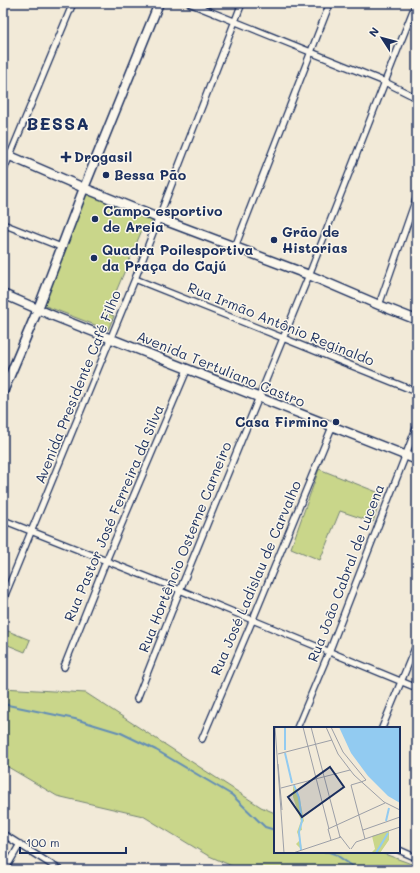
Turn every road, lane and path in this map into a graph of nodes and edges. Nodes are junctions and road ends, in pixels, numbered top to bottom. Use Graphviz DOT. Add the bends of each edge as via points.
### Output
graph roads {
  1 [pos="73,3"];
  2 [pos="159,3"];
  3 [pos="189,3"];
  4 [pos="242,3"];
  5 [pos="330,3"];
  6 [pos="416,3"];
  7 [pos="235,22"];
  8 [pos="311,52"];
  9 [pos="385,82"];
  10 [pos="417,98"];
  11 [pos="6,154"];
  12 [pos="3,172"];
  13 [pos="84,188"];
  14 [pos="417,196"];
  15 [pos="158,218"];
  16 [pos="3,224"];
  17 [pos="61,246"];
  18 [pos="235,247"];
  19 [pos="309,275"];
  20 [pos="135,279"];
  21 [pos="3,294"];
  22 [pos="379,305"];
  23 [pos="38,309"];
  24 [pos="417,320"];
  25 [pos="283,338"];
  26 [pos="110,339"];
  27 [pos="187,370"];
  28 [pos="3,392"];
  29 [pos="417,392"];
  30 [pos="259,398"];
  31 [pos="417,426"];
  32 [pos="332,427"];
  33 [pos="406,456"];
  34 [pos="417,460"];
  35 [pos="3,520"];
  36 [pos="31,532"];
  37 [pos="106,561"];
  38 [pos="180,590"];
  39 [pos="3,600"];
  40 [pos="253,619"];
  41 [pos="417,643"];
  42 [pos="329,652"];
  43 [pos="64,666"];
  44 [pos="402,682"];
  45 [pos="417,688"];
  46 [pos="137,699"];
  47 [pos="297,727"];
  48 [pos="382,727"];
  49 [pos="202,738"];
  50 [pos="3,834"];
  51 [pos="20,844"];
  52 [pos="400,850"];
  53 [pos="417,858"];
  54 [pos="5,870"];
  55 [pos="60,870"];
  1 -- 11 [label="street"];
  2 -- 13 [label="street"];
  3 -- 7 [label="street"];
  4 -- 7 [label="street, Avenida Presidente Café Filho"];
  5 -- 8 [label="street"];
  6 -- 9 [label="street, Rua Hortêncio Osterne Carneiro"];
  7 -- 8 [label="street"];
  7 -- 15 [label="street, Avenida Presidente Café Filho"];
  8 -- 9 [label="street"];
  8 -- 18 [label="street"];
  9 -- 10 [label="street"];
  9 -- 19 [label="street, Rua Hortêncio Osterne Carneiro"];
  11 -- 12 [label="street"];
  11 -- 13 [label="street"];
  13 -- 15 [label="street"];
  13 -- 17 [label="street"];
  14 -- 22 [label="street"];
  15 -- 18 [label="street"];
  15 -- 20 [label="street, Avenida Presidente Café Filho"];
  16 -- 17 [label="street"];
  17 -- 23 [label="street"];
  18 -- 19 [label="street"];
  19 -- 22 [label="street"];
  19 -- 25 [label="street, Rua Hortêncio Osterne Carneiro"];
  20 -- 25 [label="street, Rua Irmão Antônio Reginaldo"];
  20 -- 26 [label="street, Avenida Presidente Café Filho"];
  21 -- 23 [label="street, Avenida Tertuliano Castro"];
  22 -- 24 [label="street"];
  23 -- 26 [label="street, Avenida Tertuliano Castro"];
  23 -- 28 [label="street"];
  25 -- 29 [label="street, Rua Irmão Antônio Reginaldo"];
  25 -- 30 [label="street, Rua Hortêncio Osterne Carneiro"];
  26 -- 27 [label="street, Avenida Tertuliano Castro"];
  26 -- 36 [label="street, Avenida Presidente Café Filho"];
  27 -- 30 [label="street, Avenida Tertuliano Castro"];
  27 -- 37 [label="street, Rua Pastor José Ferreira da Silva"];
  30 -- 32 [label="street, Avenida Tertuliano Castro"];
  30 -- 38 [label="street, Rua Hortêncio Osterne Carneiro"];
  31 -- 33 [label="street, Rua João Cabral de Lucena"];
  32 -- 33 [label="street, Avenida Tertuliano Castro"];
  32 -- 40 [label="street, Rua José Ladislau de Carvalho"];
  33 -- 34 [label="street, Avenida Tertuliano Castro"];
  33 -- 42 [label="street, Rua João Cabral de Lucena"];
  35 -- 36 [label="street"];
  36 -- 37 [label="street"];
  36 -- 39 [label="street, Avenida Presidente Café Filho"];
  37 -- 38 [label="street"];
  37 -- 43 [label="street, Rua Pastor José Ferreira da Silva"];
  38 -- 40 [label="street"];
  38 -- 46 [label="street, Rua Hortêncio Osterne Carneiro"];
  40 -- 42 [label="street"];
  40 -- 49 [label="street, Rua José Ladislau de Carvalho"];
  41 -- 44 [label="street"];
  42 -- 44 [label="street"];
  42 -- 47 [label="street, Rua João Cabral de Lucena"];
  44 -- 45 [label="street"];
  44 -- 48 [label="street"];
  50 -- 51 [label="street"];
  51 -- 54 [label="street"];
  51 -- 55 [label="street"];
  52 -- 53 [label="street"];
}
